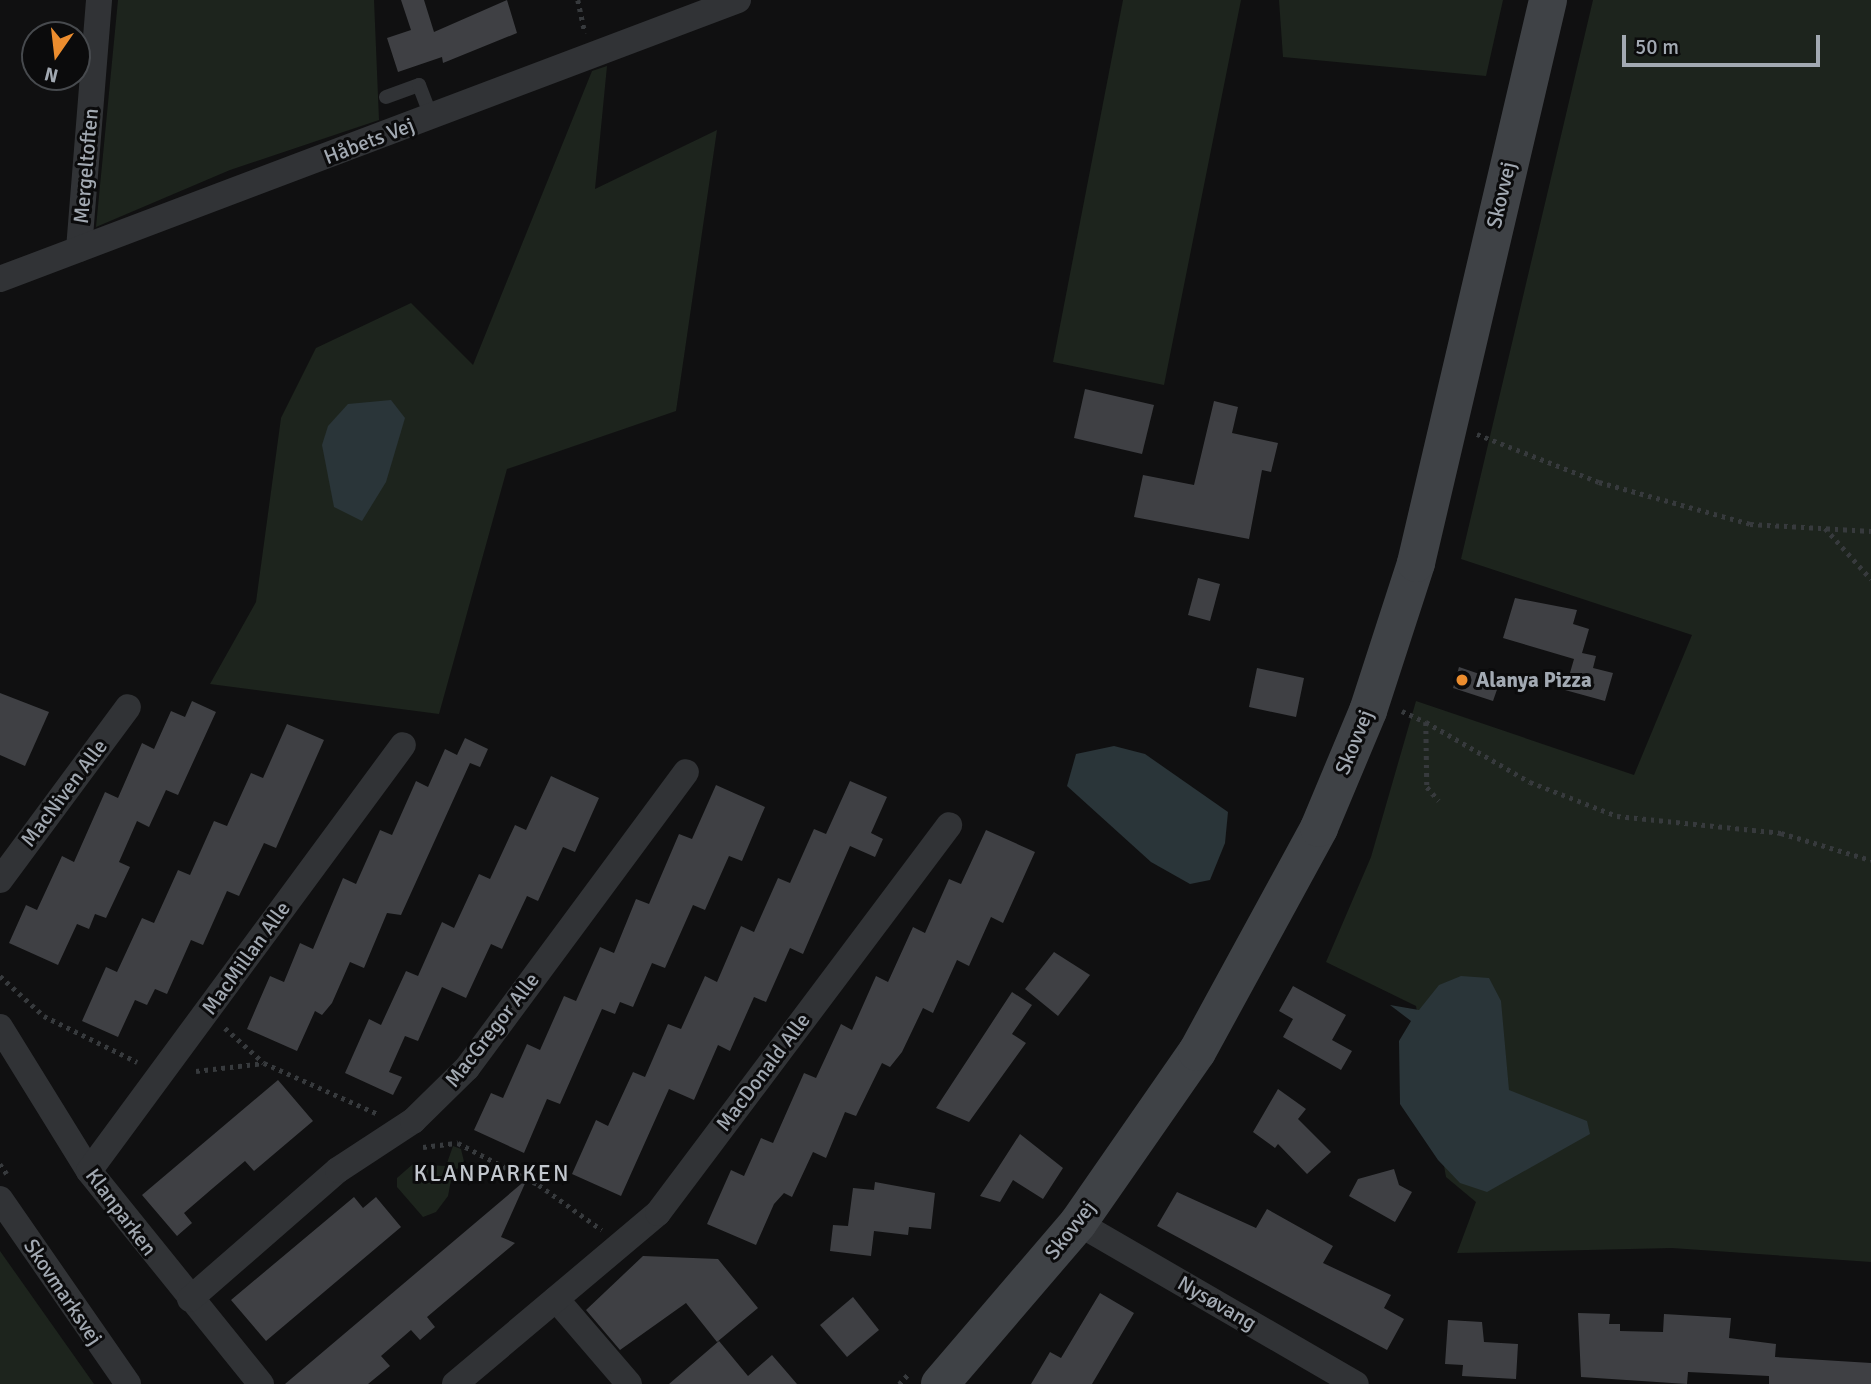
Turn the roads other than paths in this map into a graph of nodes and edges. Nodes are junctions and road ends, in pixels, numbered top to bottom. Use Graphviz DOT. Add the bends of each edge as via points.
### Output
graph roads {
  1 [pos="99,0"];
  2 [pos="738,0"];
  3 [pos="1548,0"];
  4 [pos="386,97"];
  5 [pos="431,117"];
  6 [pos="79,248"];
  7 [pos="0,279"];
  8 [pos="128,707"];
  9 [pos="403,745"];
  10 [pos="686,772"];
  11 [pos="949,825"];
  12 [pos="0,880"];
  13 [pos="0,1027"];
  14 [pos="89,1171"];
  15 [pos="0,1199"];
  16 [pos="1078,1223"];
  17 [pos="190,1299"];
  18 [pos="556,1300"];
  19 [pos="929,1374"];
  20 [pos="128,1384"];
  21 [pos="261,1384"];
  22 [pos="455,1384"];
  23 [pos="629,1384"];
  24 [pos="1356,1384"];
  1 -- 6 [label="street, Mergeltoften"];
  2 -- 5 [label="street, Håbets Vej"];
  3 -- 16 [label="street, Skovvej" via="1416,563 1372,698 1319,828 1256,948 1197,1052"];
  4 -- 5 [label="lane" via="419,85"];
  5 -- 6 [label="street, Håbets Vej"];
  6 -- 7 [label="street, Håbets Vej"];
  8 -- 12 [label="street, MacNiven Alle"];
  9 -- 14 [label="street, MacMillan Alle"];
  10 -- 17 [label="street, MacGregor Alle" via="467,1068 396,1132 338,1171"];
  11 -- 18 [label="street, MacDonald Alle" via="658,1213"];
  13 -- 14 [label="street, Klanparken"];
  14 -- 17 [label="street, Klanparken"];
  15 -- 20 [label="street, Skovmarksvej"];
  16 -- 19 [label="street, Skovvej"];
  16 -- 24 [label="street, Nysøvang"];
  17 -- 21 [label="street, Klanparken"];
  18 -- 22 [label="street, MacDonald Alle"];
  18 -- 23 [label="street"];
}
